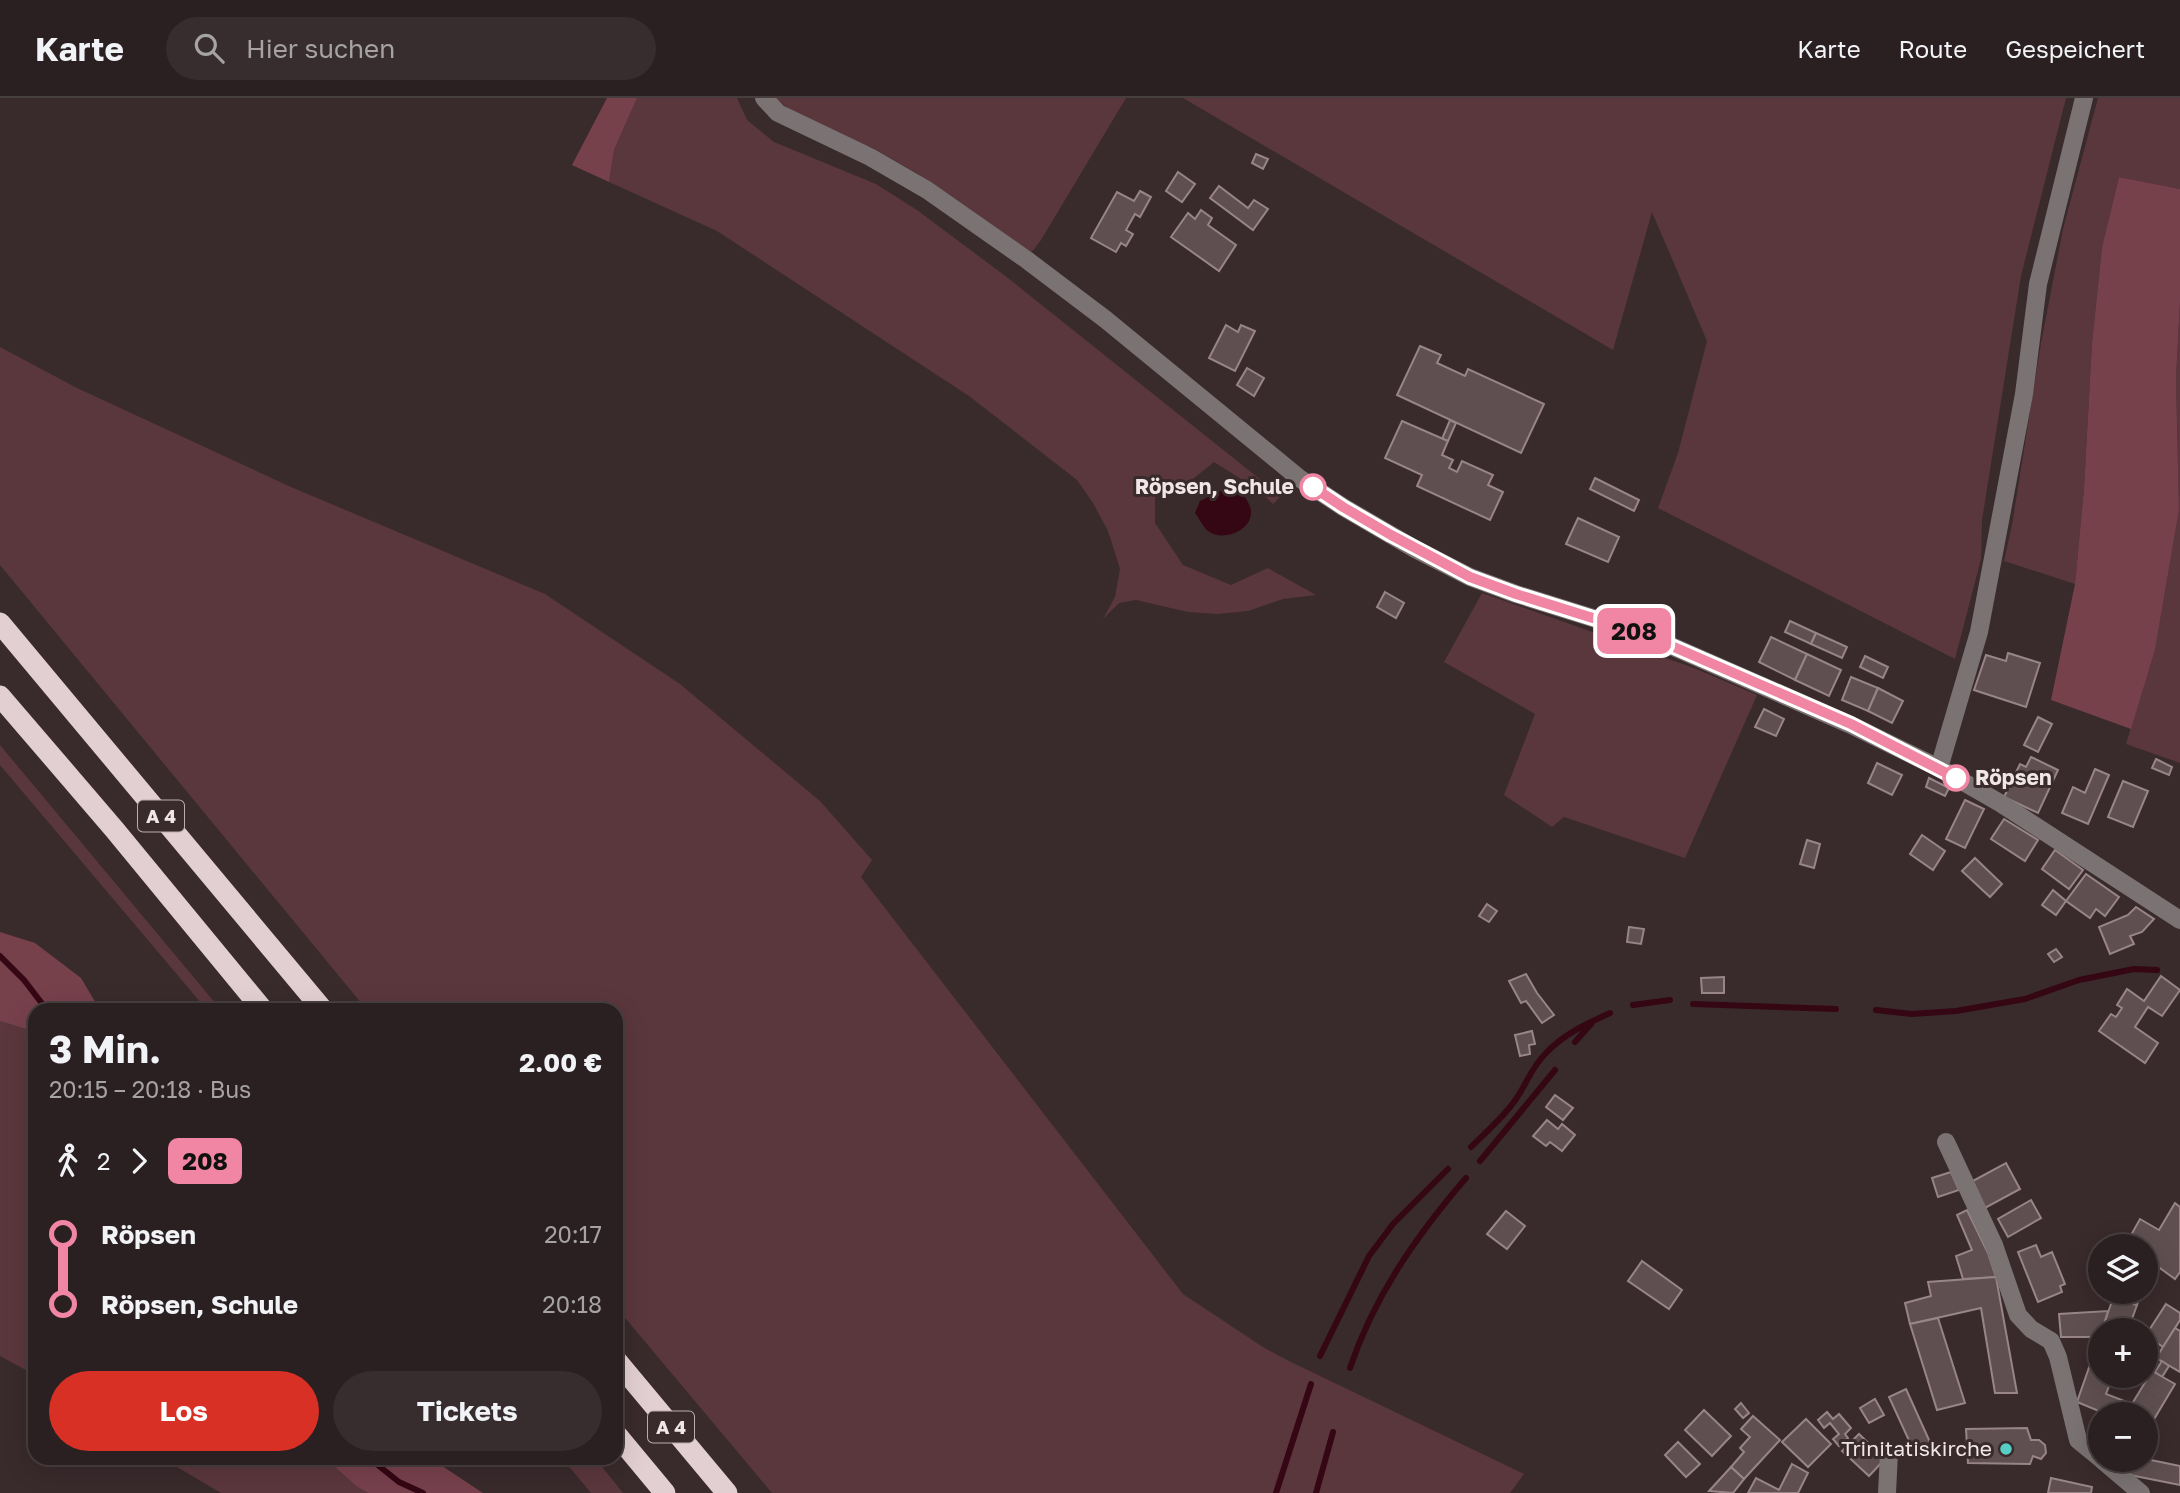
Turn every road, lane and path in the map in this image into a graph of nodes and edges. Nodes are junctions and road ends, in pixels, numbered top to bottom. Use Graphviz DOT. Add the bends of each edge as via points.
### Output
graph roads {
  1 [pos="765,98"];
  2 [pos="2084,98"];
  3 [pos="0,623"];
  4 [pos="0,696"];
  5 [pos="1939,768"];
  6 [pos="2180,920"];
  7 [pos="257,1003"];
  8 [pos="317,1003"];
  9 [pos="1946,1142"];
  10 [pos="623,1368"];
  11 [pos="623,1442"];
  12 [pos="2088,1448"];
  13 [pos="1889,1453"];
  14 [pos="2116,1472"];
  15 [pos="665,1493"];
  16 [pos="727,1493"];
  17 [pos="1887,1493"];
  18 [pos="2141,1493"];
  1 -- 5 [label="street" via="778,113 927,190 1105,319 1299,478 1415,549 1507,591 1644,634 1851,724"];
  2 -- 5 [label="street" via="2038,284 2024,394 1979,632"];
  3 -- 8 [label="highway, A 4"];
  4 -- 7 [label="highway, A 4"];
  5 -- 6 [label="street"];
  9 -- 12 [label="street" via="1994,1245 2018,1315 2051,1341 2078,1440"];
  10 -- 16 [label="highway, A 4"];
  11 -- 15 [label="highway, A 4"];
  13 -- 17 [label="street"];
  14 -- 18 [label="street"];
}
